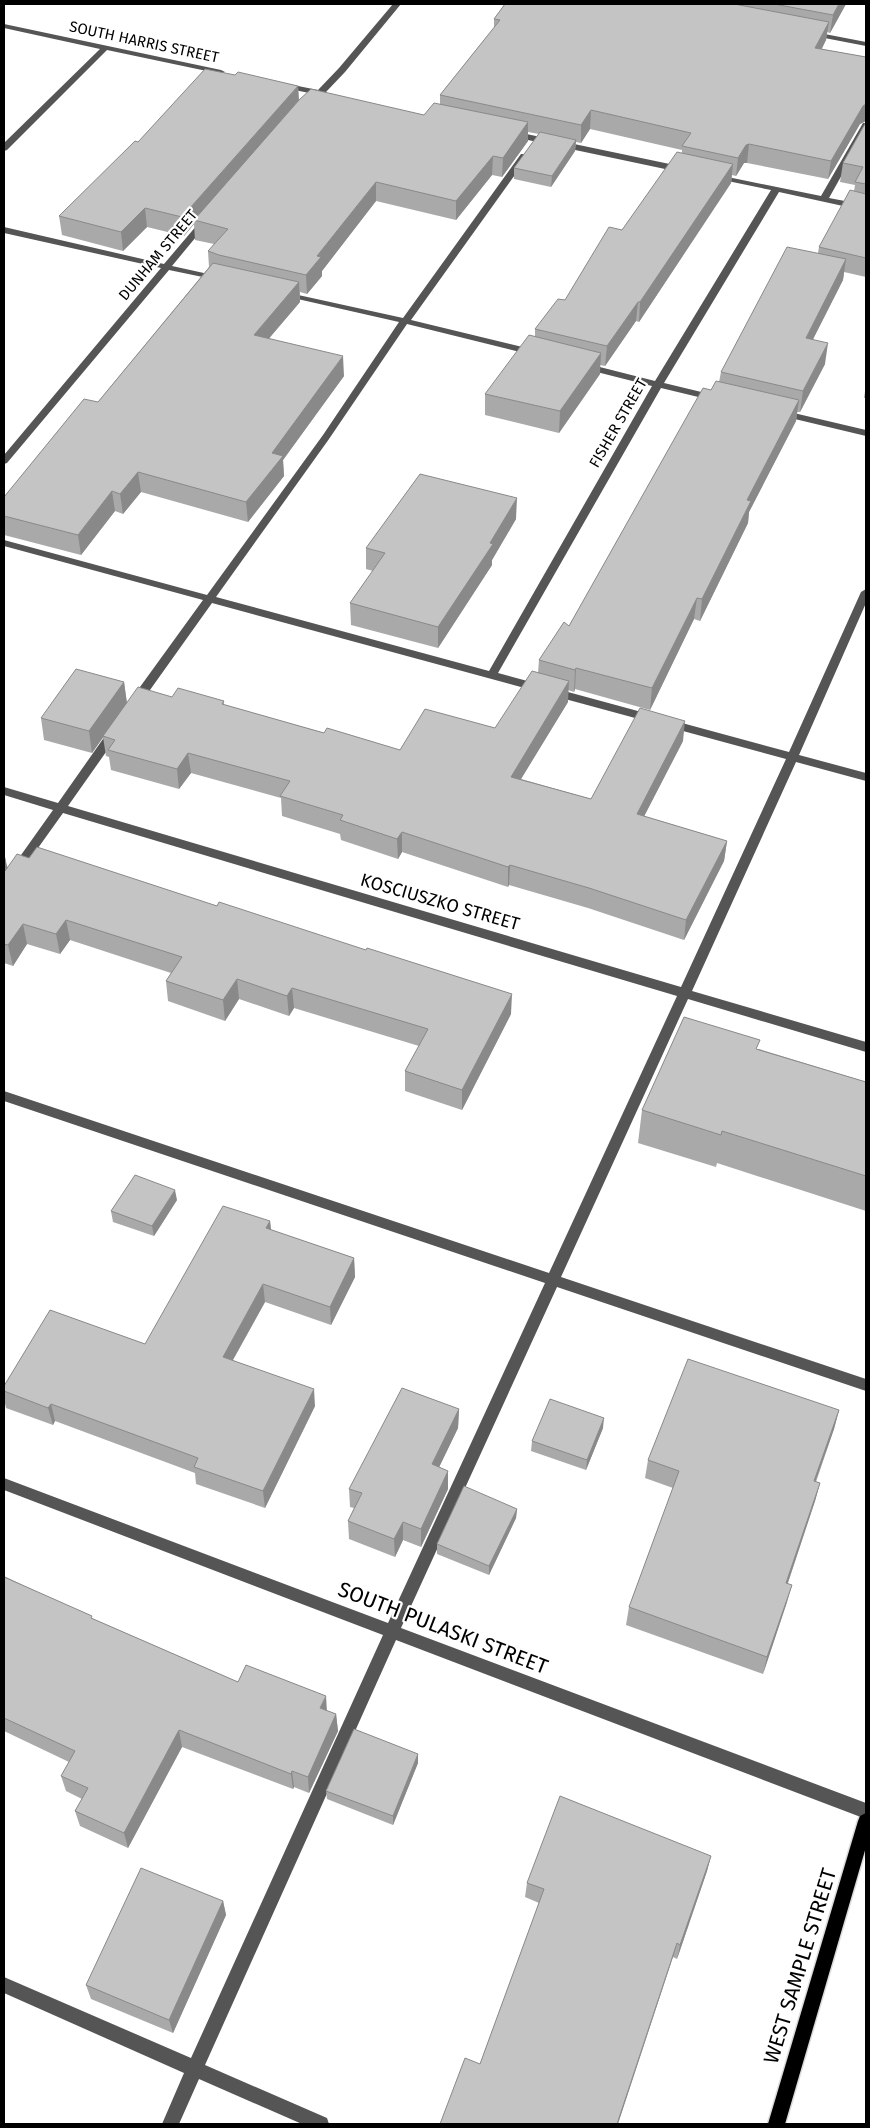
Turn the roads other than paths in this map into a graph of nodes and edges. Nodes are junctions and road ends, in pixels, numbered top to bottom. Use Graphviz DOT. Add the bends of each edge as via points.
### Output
graph roads {
  1 [pos="397,4"];
  2 [pos="4,26"];
  3 [pos="798,31"];
  4 [pos="866,44"];
  5 [pos="105,48"];
  6 [pos="234,75"];
  7 [pos="272,83"];
  8 [pos="325,94"];
  9 [pos="308,104"];
  10 [pos="866,125"];
  11 [pos="499,131"];
  12 [pos="536,139"];
  13 [pos="4,148"];
  14 [pos="690,171"];
  15 [pos="709,175"];
  16 [pos="776,189"];
  17 [pos="824,199"];
  18 [pos="866,208"];
  19 [pos="215,209"];
  20 [pos="4,230"];
  21 [pos="165,267"];
  22 [pos="233,282"];
  23 [pos="271,290"];
  24 [pos="405,321"];
  25 [pos="546,356"];
  26 [pos="574,363"];
  27 [pos="658,384"];
  28 [pos="724,400"];
  29 [pos="772,411"];
  30 [pos="866,433"];
  31 [pos="4,461"];
  32 [pos="4,543"];
  33 [pos="866,592"];
  34 [pos="210,599"];
  35 [pos="491,676"];
  36 [pos="793,757"];
  37 [pos="866,777"];
  38 [pos="4,791"];
  39 [pos="59,808"];
  40 [pos="4,887"];
  41 [pos="686,993"];
  42 [pos="866,1047"];
  43 [pos="4,1096"];
  44 [pos="553,1280"];
  45 [pos="866,1385"];
  46 [pos="4,1484"];
  47 [pos="392,1631"];
  48 [pos="866,1811"];
  49 [pos="866,1821"];
  50 [pos="4,1986"];
  51 [pos="195,2070"];
  52 [pos="170,2124"];
  53 [pos="320,2124"];
  54 [pos="776,2124"];
  1 -- 8 [label="street"];
  2 -- 5 [label="street, SOUTH HARRIS STREET"];
  3 -- 4 [label="street"];
  5 -- 6 [label="street, SOUTH HARRIS STREET"];
  5 -- 13 [label="street"];
  7 -- 8 [label="street"];
  8 -- 9 [label="street"];
  10 -- 17 [label="street"];
  11 -- 12 [label="street"];
  12 -- 14 [label="street"];
  12 -- 24 [label="street"];
  15 -- 16 [label="street"];
  16 -- 17 [label="street"];
  16 -- 27 [label="street, FISHER STREET"];
  17 -- 18 [label="street"];
  19 -- 21 [label="street, DUNHAM STREET"];
  20 -- 21 [label="street"];
  21 -- 22 [label="street"];
  21 -- 31 [label="street, DUNHAM STREET"];
  23 -- 24 [label="street"];
  24 -- 25 [label="street"];
  24 -- 34 [label="street" via="326,438"];
  26 -- 27 [label="street"];
  27 -- 28 [label="street"];
  27 -- 35 [label="street, FISHER STREET"];
  29 -- 30 [label="street"];
  32 -- 34 [label="street"];
  33 -- 36 [label="street"];
  34 -- 35 [label="street"];
  34 -- 39 [label="street"];
  35 -- 36 [label="street"];
  36 -- 37 [label="street"];
  36 -- 41 [label="street"];
  38 -- 39 [label="street, KOSCIUSZKO STREET"];
  39 -- 40 [label="street"];
  39 -- 41 [label="street, KOSCIUSZKO STREET"];
  41 -- 42 [label="street, KOSCIUSZKO STREET"];
  41 -- 44 [label="street"];
  43 -- 44 [label="street"];
  44 -- 45 [label="street"];
  44 -- 47 [label="street"];
  46 -- 47 [label="street, SOUTH PULASKI STREET"];
  47 -- 48 [label="street, SOUTH PULASKI STREET"];
  47 -- 51 [label="street"];
  49 -- 54 [label="main road, WEST SAMPLE STREET"];
  50 -- 51 [label="street"];
  51 -- 52 [label="street"];
  51 -- 53 [label="street"];
}
